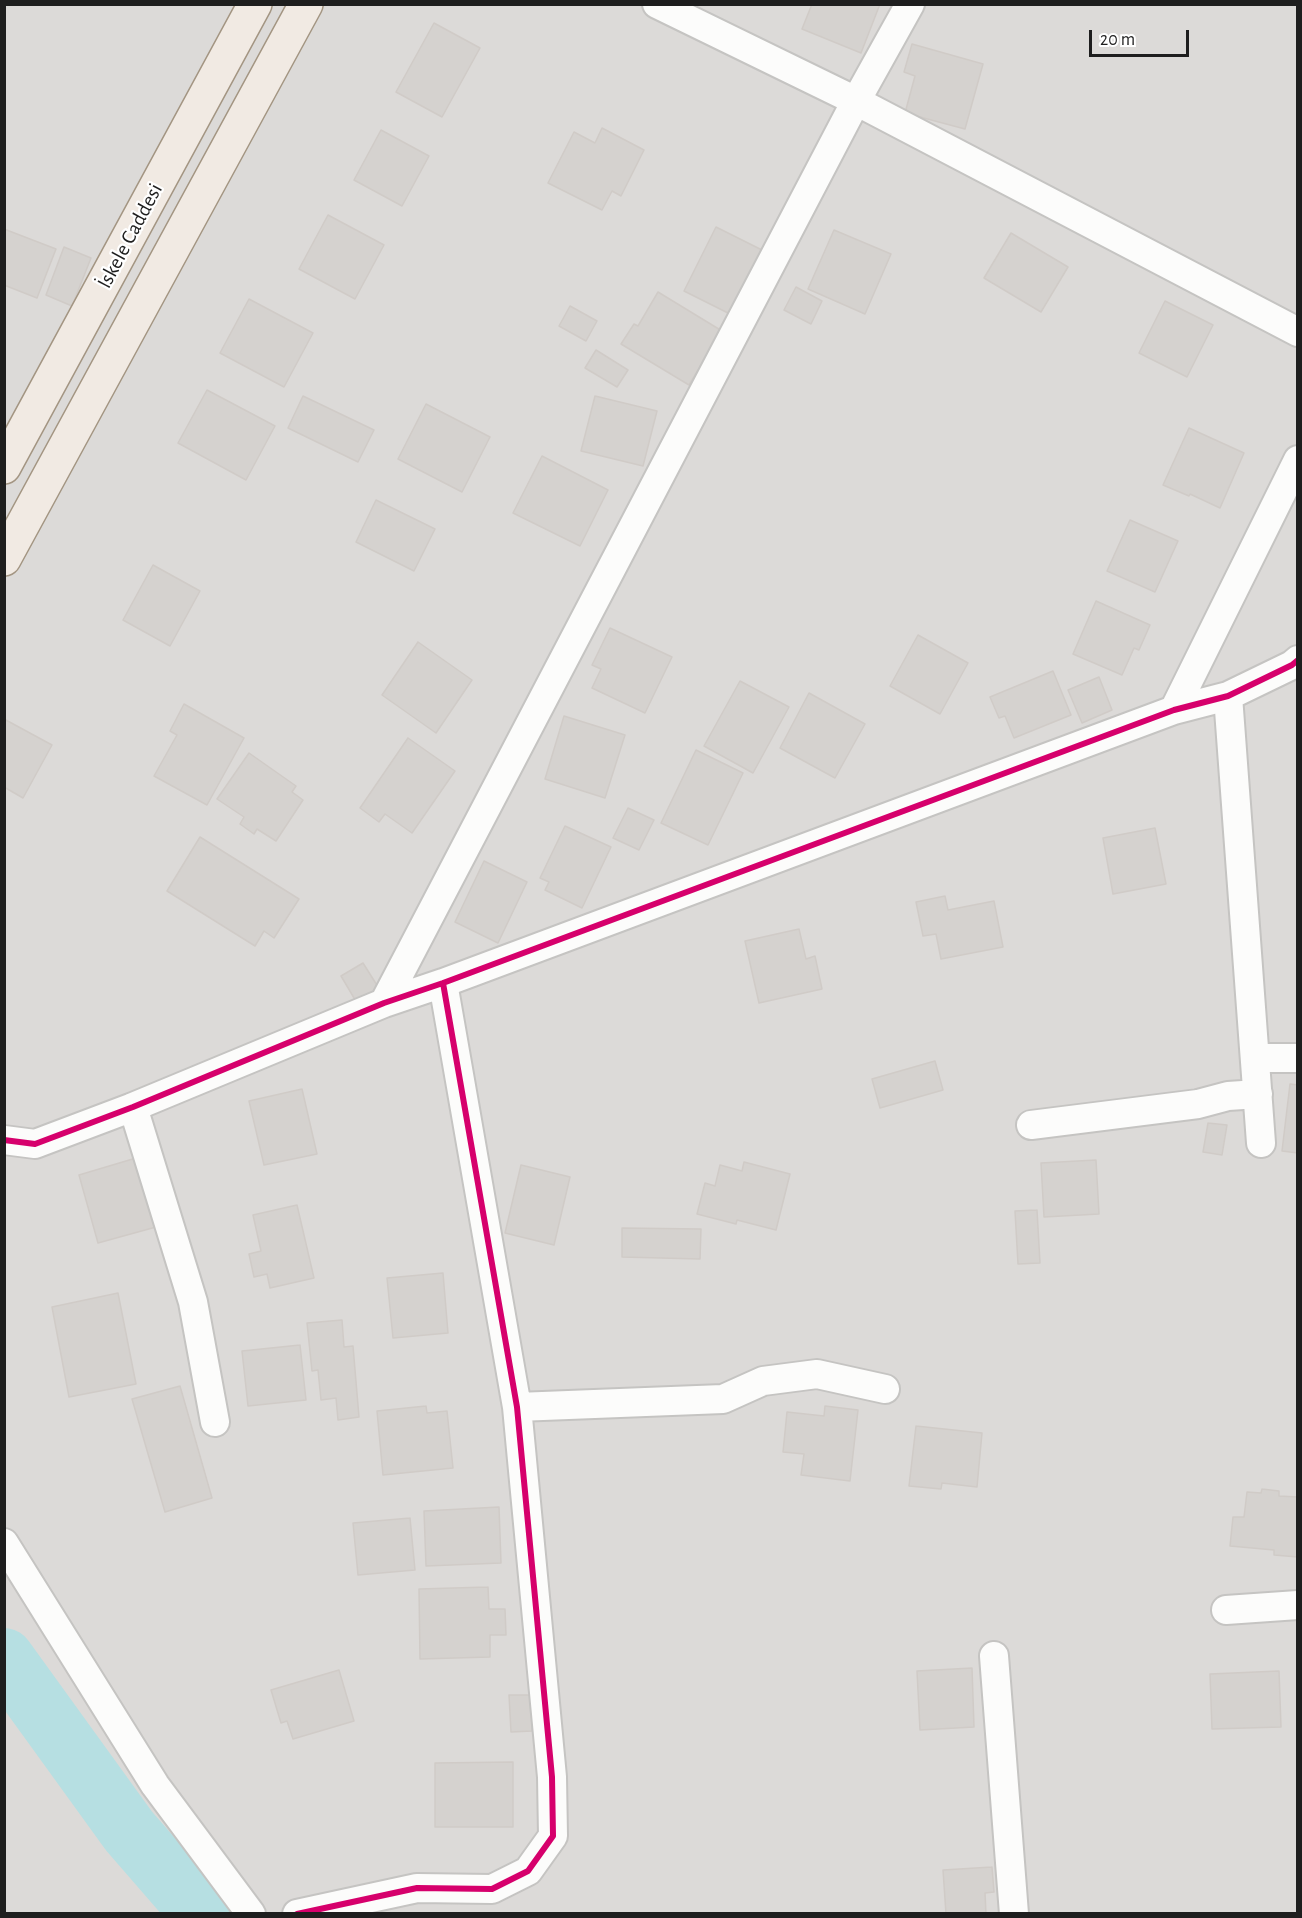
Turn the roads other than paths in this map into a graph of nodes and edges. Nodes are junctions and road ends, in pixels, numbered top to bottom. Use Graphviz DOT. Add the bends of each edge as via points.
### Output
graph roads {
  1 [pos="255,4"];
  2 [pos="306,4"];
  3 [pos="657,4"];
  4 [pos="910,4"];
  5 [pos="856,101"];
  6 [pos="1298,332"];
  7 [pos="1298,460"];
  8 [pos="4,467"];
  9 [pos="4,559"];
  10 [pos="1298,660"];
  11 [pos="1227,696"];
  12 [pos="1174,710"];
  13 [pos="443,983"];
  14 [pos="384,1003"];
  15 [pos="1256,1058"];
  16 [pos="1298,1058"];
  17 [pos="1258,1094"];
  18 [pos="133,1107"];
  19 [pos="1030,1125"];
  20 [pos="4,1140"];
  21 [pos="1261,1143"];
  22 [pos="885,1389"];
  23 [pos="517,1407"];
  24 [pos="215,1422"];
  25 [pos="4,1543"];
  26 [pos="1298,1605"];
  27 [pos="1226,1610"];
  28 [pos="994,1656"];
  29 [pos="251,1914"];
  30 [pos="297,1914"];
  31 [pos="1014,1914"];
  1 -- 8 [label="main road, İskele Caddesi"];
  2 -- 9 [label="main road"];
  3 -- 5 [label="street"];
  4 -- 5 [label="street"];
  5 -- 6 [label="street"];
  5 -- 14 [label="street"];
  7 -- 12 [label="street"];
  10 -- 11 [label="street"];
  11 -- 12 [label="street"];
  11 -- 15 [label="street"];
  12 -- 13 [label="street"];
  13 -- 14 [label="street"];
  13 -- 23 [label="street"];
  14 -- 18 [label="street"];
  15 -- 16 [label="street"];
  15 -- 17 [label="street"];
  17 -- 19 [label="street"];
  17 -- 21 [label="street"];
  18 -- 20 [label="street" via="34,1144"];
  18 -- 24 [label="street" via="193,1302"];
  22 -- 23 [label="street" via="817,1374 763,1382 723,1399"];
  23 -- 30 [label="street" via="552,1777 553,1836 528,1871 492,1889 417,1888"];
  25 -- 29 [label="street" via="155,1785"];
  26 -- 27 [label="street"];
  28 -- 31 [label="street"];
}
